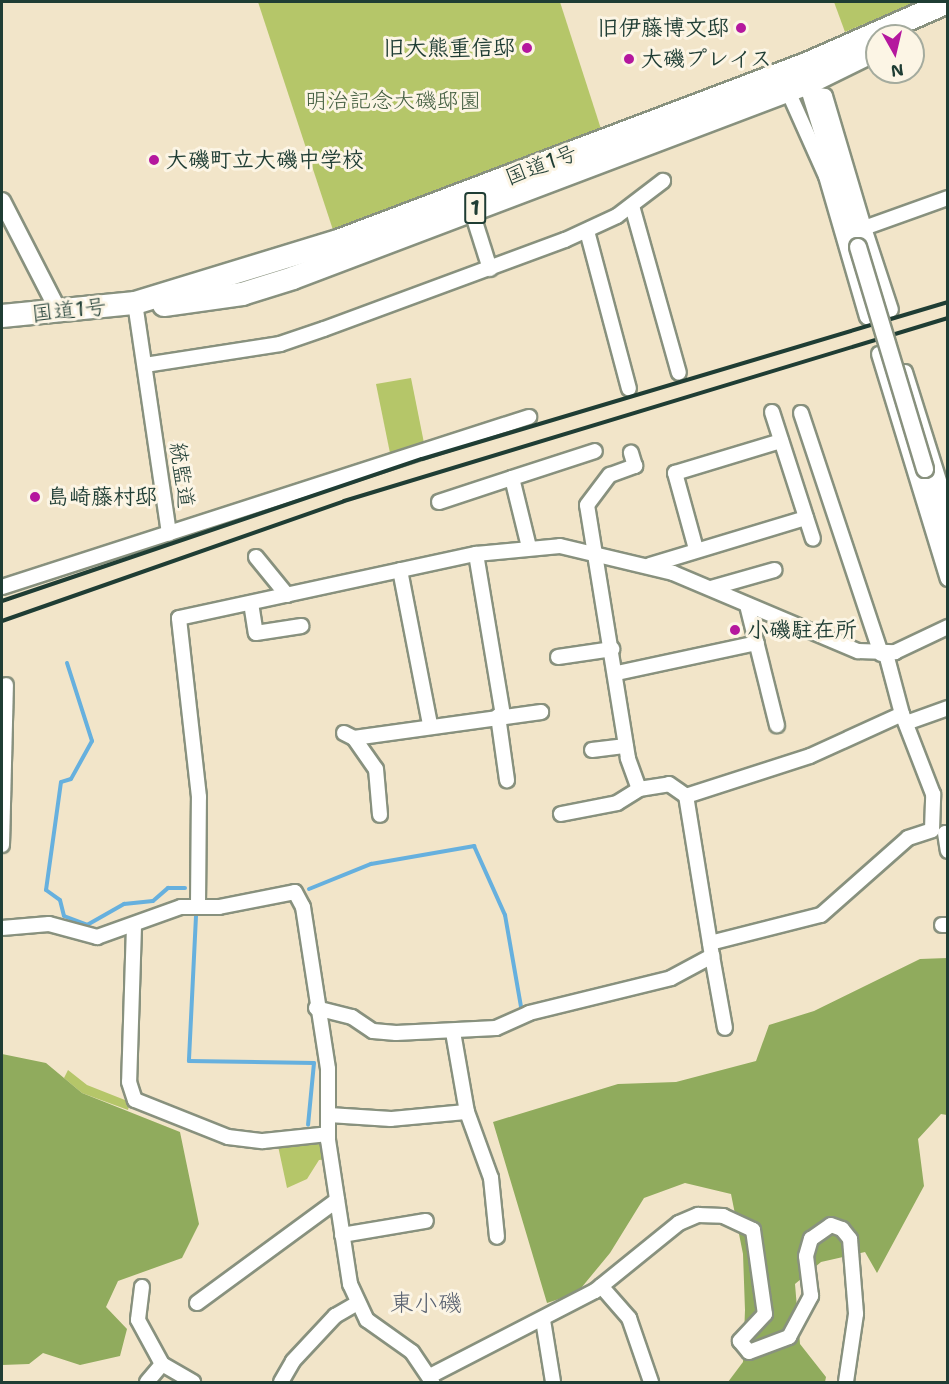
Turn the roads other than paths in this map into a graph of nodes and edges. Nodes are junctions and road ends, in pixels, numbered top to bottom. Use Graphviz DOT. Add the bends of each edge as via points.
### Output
graph roads {
  1 [pos="944,4"];
  2 [pos="915,24"];
  3 [pos="865,54"];
  4 [pos="802,83"];
  5 [pos="663,181"];
  6 [pos="948,198"];
  7 [pos="2,201"];
  8 [pos="632,206"];
  9 [pos="471,209"];
  10 [pos="864,228"];
  11 [pos="587,231"];
  12 [pos="490,270"];
  13 [pos="891,310"];
  14 [pos="137,311"];
  15 [pos="60,312"];
  16 [pos="2,316"];
  17 [pos="867,317"];
  18 [pos="879,354"];
  19 [pos="145,366"];
  20 [pos="904,372"];
  21 [pos="679,373"];
  22 [pos="629,389"];
  23 [pos="891,391"];
  24 [pos="911,392"];
  25 [pos="772,412"];
  26 [pos="801,413"];
  27 [pos="529,417"];
  28 [pos="781,441"];
  29 [pos="595,450"];
  30 [pos="634,464"];
  31 [pos="512,478"];
  32 [pos="447,483"];
  33 [pos="948,509"];
  34 [pos="806,518"];
  35 [pos="169,534"];
  36 [pos="813,539"];
  37 [pos="948,544"];
  38 [pos="529,547"];
  39 [pos="696,549"];
  40 [pos="596,551"];
  41 [pos="476,554"];
  42 [pos="256,557"];
  43 [pos="650,565"];
  44 [pos="400,570"];
  45 [pos="774,570"];
  46 [pos="948,579"];
  47 [pos="2,587"];
  48 [pos="711,588"];
  49 [pos="287,595"];
  50 [pos="251,603"];
  51 [pos="747,605"];
  52 [pos="301,626"];
  53 [pos="948,627"];
  54 [pos="757,643"];
  55 [pos="612,649"];
  56 [pos="883,654"];
  57 [pos="558,657"];
  58 [pos="617,673"];
  59 [pos="6,685"];
  60 [pos="948,708"];
  61 [pos="541,712"];
  62 [pos="500,715"];
  63 [pos="904,719"];
  64 [pos="430,724"];
  65 [pos="777,725"];
  66 [pos="626,746"];
  67 [pos="592,750"];
  68 [pos="503,776"];
  69 [pos="390,783"];
  70 [pos="375,786"];
  71 [pos="639,789"];
  72 [pos="686,796"];
  73 [pos="561,814"];
  74 [pos="380,815"];
  75 [pos="942,832"];
  76 [pos="2,845"];
  77 [pos="948,851"];
  78 [pos="198,905"];
  79 [pos="134,926"];
  80 [pos="2,928"];
  81 [pos="711,950"];
  82 [pos="316,1008"];
  83 [pos="724,1028"];
  84 [pos="453,1032"];
  85 [pos="467,1112"];
  86 [pos="328,1115"];
  87 [pos="328,1134"];
  88 [pos="337,1200"];
  89 [pos="426,1221"];
  90 [pos="342,1235"];
  91 [pos="497,1237"];
  92 [pos="601,1286"];
  93 [pos="142,1287"];
  94 [pos="197,1303"];
  95 [pos="356,1304"];
  96 [pos="543,1320"];
  97 [pos="162,1364"];
  98 [pos="431,1379"];
  99 [pos="147,1383"];
  100 [pos="193,1383"];
  101 [pos="281,1383"];
  102 [pos="553,1383"];
  103 [pos="651,1383"];
  104 [pos="846,1383"];
  1 -- 2 [label="highway, 国道1号 / 1"];
  1 -- 4 [label="highway, 国道1号 / 1"];
  3 -- 4 [label="highway, 国道1号 / 1"];
  4 -- 9 [label="highway, 国道1号 / 1"];
  4 -- 10 [label="street" via="825,96"];
  4 -- 14 [label="highway, 国道1号 / 1"];
  4 -- 17 [label="street"];
  4 -- 37 [label="street, bridge" via="858,247"];
  5 -- 8 [label="street"];
  6 -- 10 [label="street"];
  7 -- 15 [label="street"];
  8 -- 11 [label="street"];
  8 -- 21 [label="street"];
  9 -- 12 [label="street"];
  9 -- 14 [label="highway, 国道1号 / 1" via="268,286"];
  10 -- 13 [label="street"];
  11 -- 12 [label="street"];
  11 -- 22 [label="street"];
  12 -- 19 [label="street" via="280,344"];
  14 -- 15 [label="highway, 国道1号 / 1"];
  14 -- 19 [label="street, 統監道"];
  15 -- 16 [label="highway, 国道1号 / 1"];
  18 -- 23 [label="street"];
  19 -- 35 [label="street, 統監道"];
  20 -- 24 [label="street"];
  23 -- 24 [label="street"];
  23 -- 46 [label="street"];
  24 -- 33 [label="street"];
  25 -- 28 [label="street"];
  26 -- 56 [label="street"];
  27 -- 35 [label="street"];
  28 -- 34 [label="street"];
  28 -- 39 [label="street" via="675,473"];
  29 -- 31 [label="street"];
  30 -- 40 [label="street" via="610,475 587,505"];
  31 -- 32 [label="street" via="445,500"];
  31 -- 38 [label="street"];
  34 -- 36 [label="street"];
  34 -- 39 [label="street"];
  35 -- 47 [label="street, 統監道"];
  38 -- 40 [label="street"];
  38 -- 41 [label="street"];
  39 -- 43 [label="street"];
  40 -- 43 [label="street"];
  40 -- 55 [label="street"];
  41 -- 44 [label="street"];
  41 -- 62 [label="street"];
  42 -- 49 [label="street"];
  43 -- 48 [label="street"];
  44 -- 49 [label="street"];
  44 -- 64 [label="street"];
  45 -- 48 [label="street"];
  48 -- 51 [label="street"];
  49 -- 50 [label="street"];
  50 -- 52 [label="street" via="256,633"];
  50 -- 78 [label="street" via="177,614 200,797"];
  51 -- 54 [label="street"];
  51 -- 56 [label="street" via="839,645"];
  53 -- 56 [label="street"];
  54 -- 58 [label="street"];
  54 -- 65 [label="street"];
  55 -- 57 [label="street"];
  55 -- 58 [label="street"];
  56 -- 63 [label="street"];
  58 -- 66 [label="street"];
  59 -- 76 [label="street"];
  60 -- 63 [label="street"];
  61 -- 62 [label="street"];
  62 -- 64 [label="street"];
  62 -- 68 [label="street"];
  63 -- 72 [label="street" via="810,756"];
  63 -- 75 [label="street" via="933,794"];
  64 -- 70 [label="street" via="349,736 376,769"];
  66 -- 67 [label="street"];
  66 -- 71 [label="street"];
  69 -- 70 [label="street"];
  70 -- 74 [label="street"];
  71 -- 72 [label="street" via="669,784"];
  71 -- 73 [label="street" via="617,803"];
  72 -- 81 [label="street"];
  75 -- 77 [label="street"];
  75 -- 81 [label="street" via="908,838 821,915"];
  78 -- 79 [label="street"];
  78 -- 82 [label="street" via="219,907 298,889"];
  79 -- 80 [label="street" via="97,937 49,924"];
  79 -- 87 [label="street" via="129,1082 135,1100 228,1137 263,1142"];
  81 -- 83 [label="street"];
  81 -- 84 [label="street" via="671,978 530,1013 517,1023"];
  82 -- 84 [label="street" via="352,1017 373,1030"];
  82 -- 86 [label="street" via="328,1069"];
  84 -- 85 [label="street"];
  85 -- 86 [label="street" via="391,1119"];
  85 -- 91 [label="street" via="491,1178"];
  86 -- 87 [label="street"];
  87 -- 88 [label="street"];
  88 -- 90 [label="street"];
  88 -- 94 [label="street"];
  89 -- 90 [label="street"];
  90 -- 95 [label="street"];
  92 -- 96 [label="street"];
  92 -- 103 [label="street" via="629,1318"];
  92 -- 104 [label="street" via="679,1223 698,1215 740,1221 753,1230 765,1285 765,1314 740,1341 749,1352 789,1337 805,1315 811,1296 808,1246 817,1231 837,1226 850,1239 856,1314"];
  93 -- 97 [label="street" via="138,1320"];
  95 -- 98 [label="street" via="367,1320 412,1352"];
  95 -- 101 [label="street" via="335,1316 293,1361"];
  96 -- 98 [label="street"];
  96 -- 102 [label="street"];
  97 -- 99 [label="street"];
  97 -- 100 [label="street"];
}
